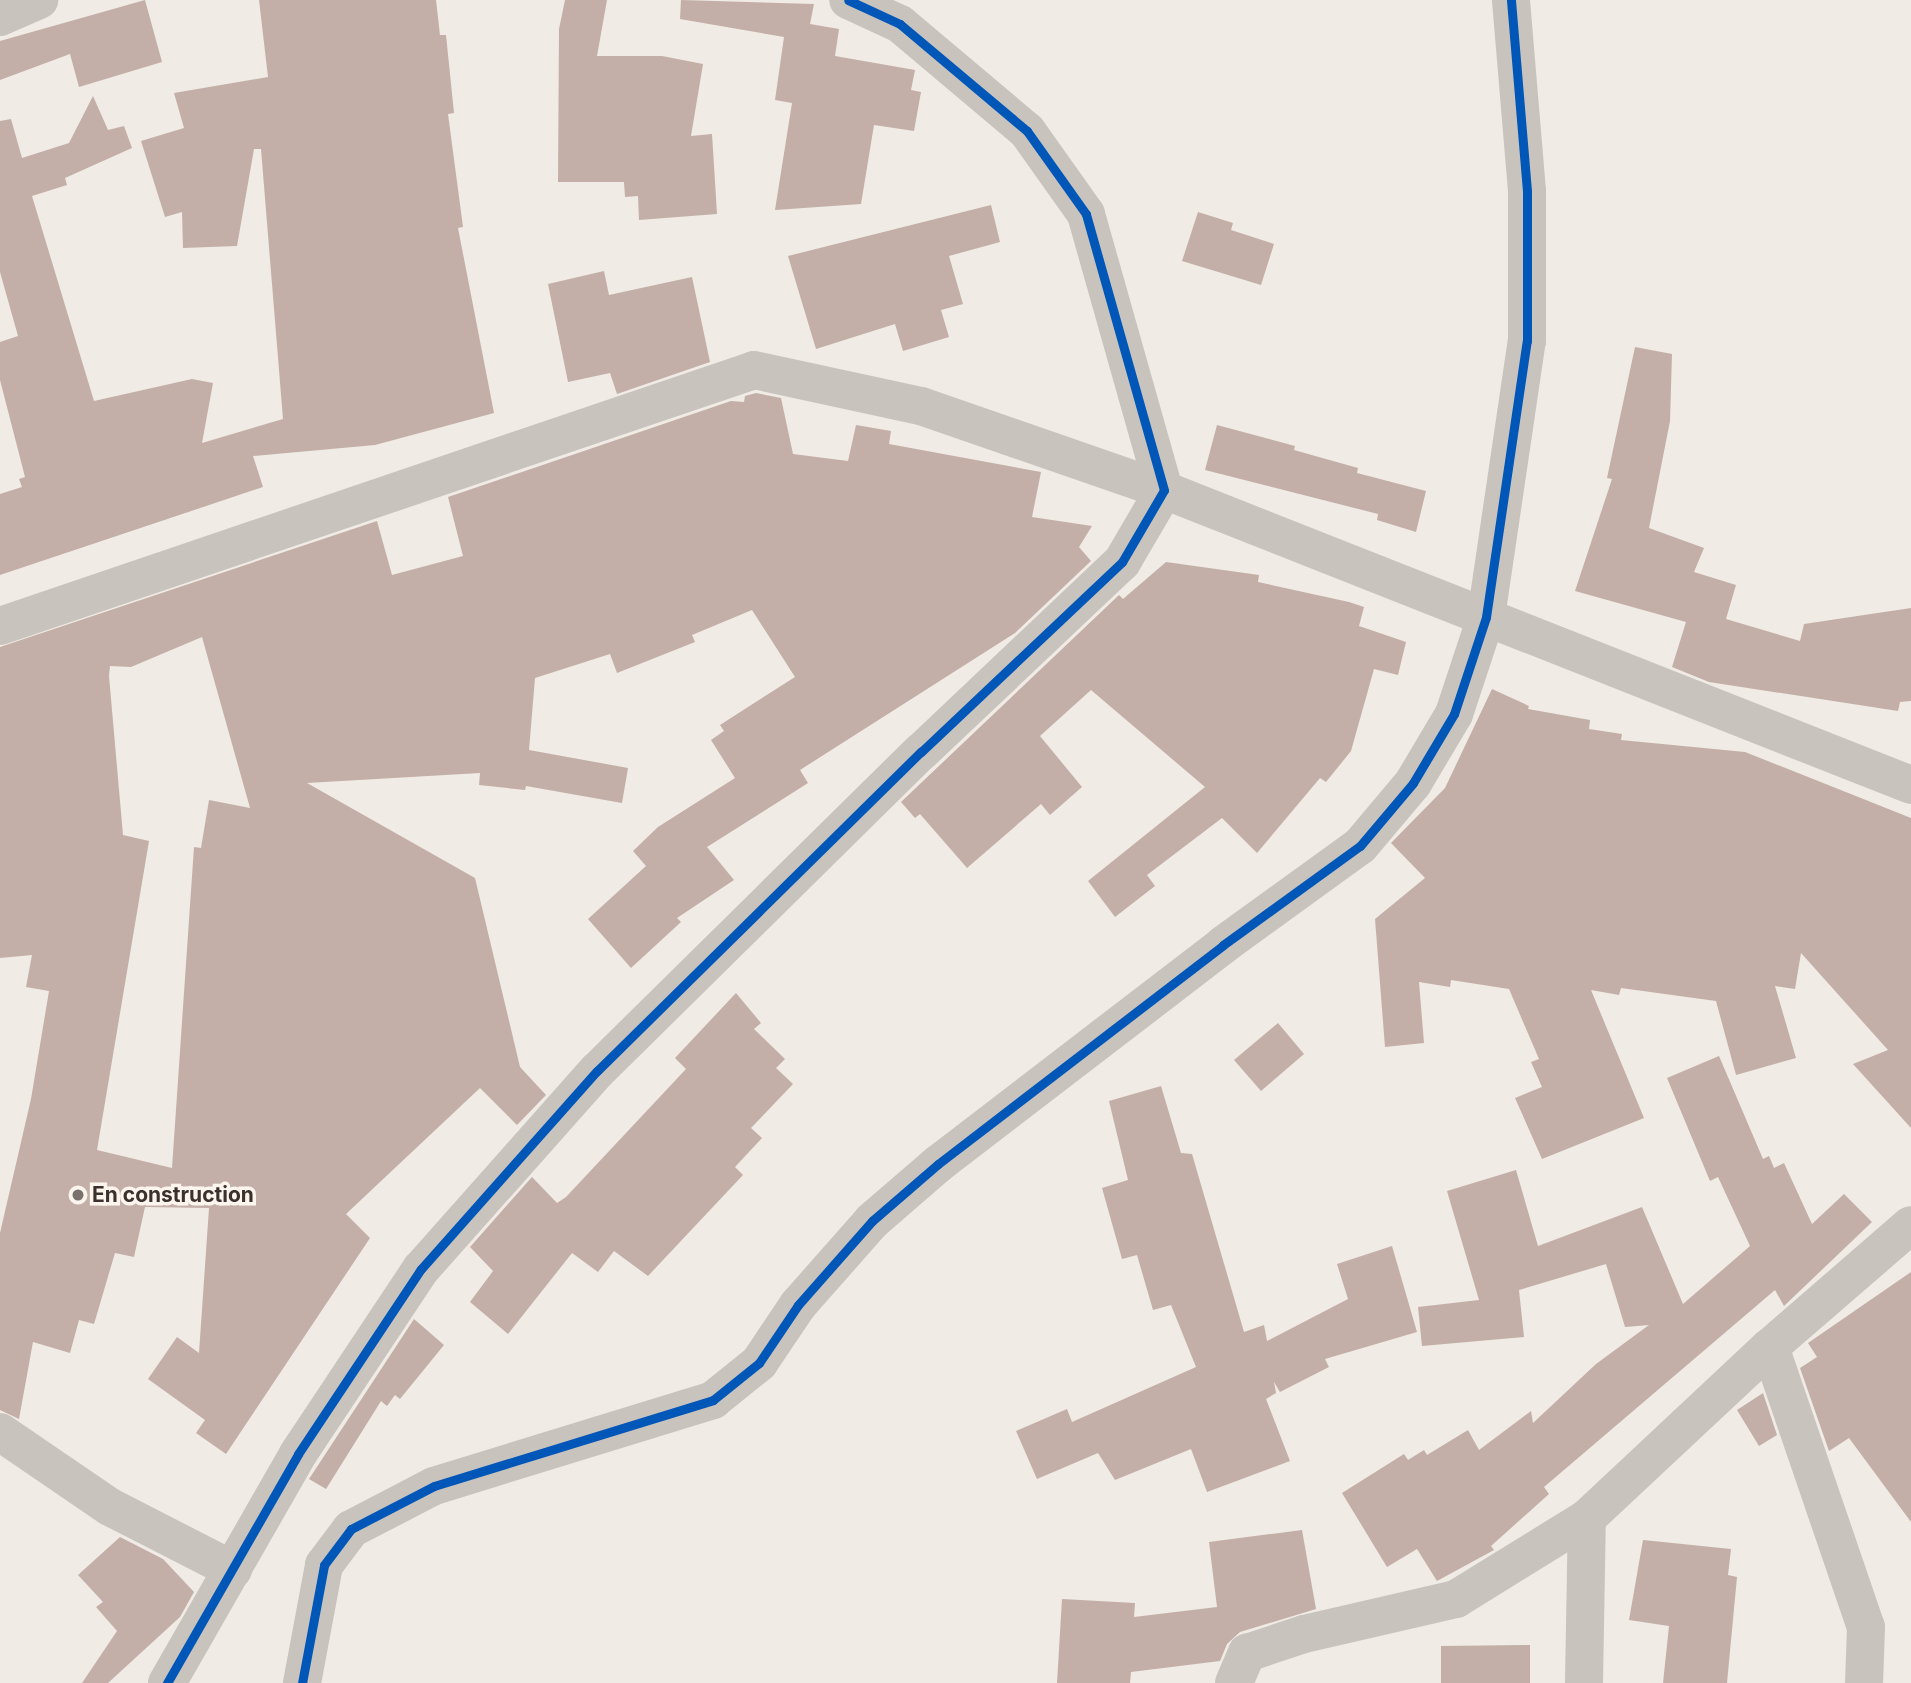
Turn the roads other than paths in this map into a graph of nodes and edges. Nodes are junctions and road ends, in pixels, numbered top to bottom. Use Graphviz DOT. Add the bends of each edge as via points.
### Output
graph roads {
  1 [pos="39,0"];
  2 [pos="848,0"];
  3 [pos="1511,0"];
  4 [pos="0,17"];
  5 [pos="1164,491"];
  6 [pos="1486,617"];
  7 [pos="0,626"];
  8 [pos="1911,785"];
  9 [pos="1911,1225"];
  10 [pos="1770,1347"];
  11 [pos="0,1432"];
  12 [pos="1587,1518"];
  13 [pos="233,1570"];
  14 [pos="167,1683"];
  15 [pos="302,1683"];
  16 [pos="1234,1683"];
  17 [pos="1584,1683"];
  18 [pos="1864,1683"];
  1 -- 4 [label="street"];
  2 -- 5 [label="street" via="900,24 1027,131 1086,214"];
  3 -- 6 [label="street" via="1527,191 1527,341"];
  5 -- 6 [label="street"];
  5 -- 7 [label="street" via="921,406 754,370"];
  5 -- 13 [label="street" via="1122,562 597,1071 429,1260 298,1454"];
  6 -- 8 [label="street"];
  6 -- 15 [label="street" via="1454,715 1436,750 1360,846 928,1172 872,1221 798,1306 759,1363 713,1400 434,1486 351,1529 324,1565"];
  9 -- 10 [label="street"];
  10 -- 12 [label="street"];
  10 -- 18 [label="street" via="1866,1627"];
  11 -- 13 [label="street" via="110,1507"];
  12 -- 16 [label="street" via="1456,1599 1304,1634 1248,1653"];
  12 -- 17 [label="street"];
  13 -- 14 [label="street"];
}
